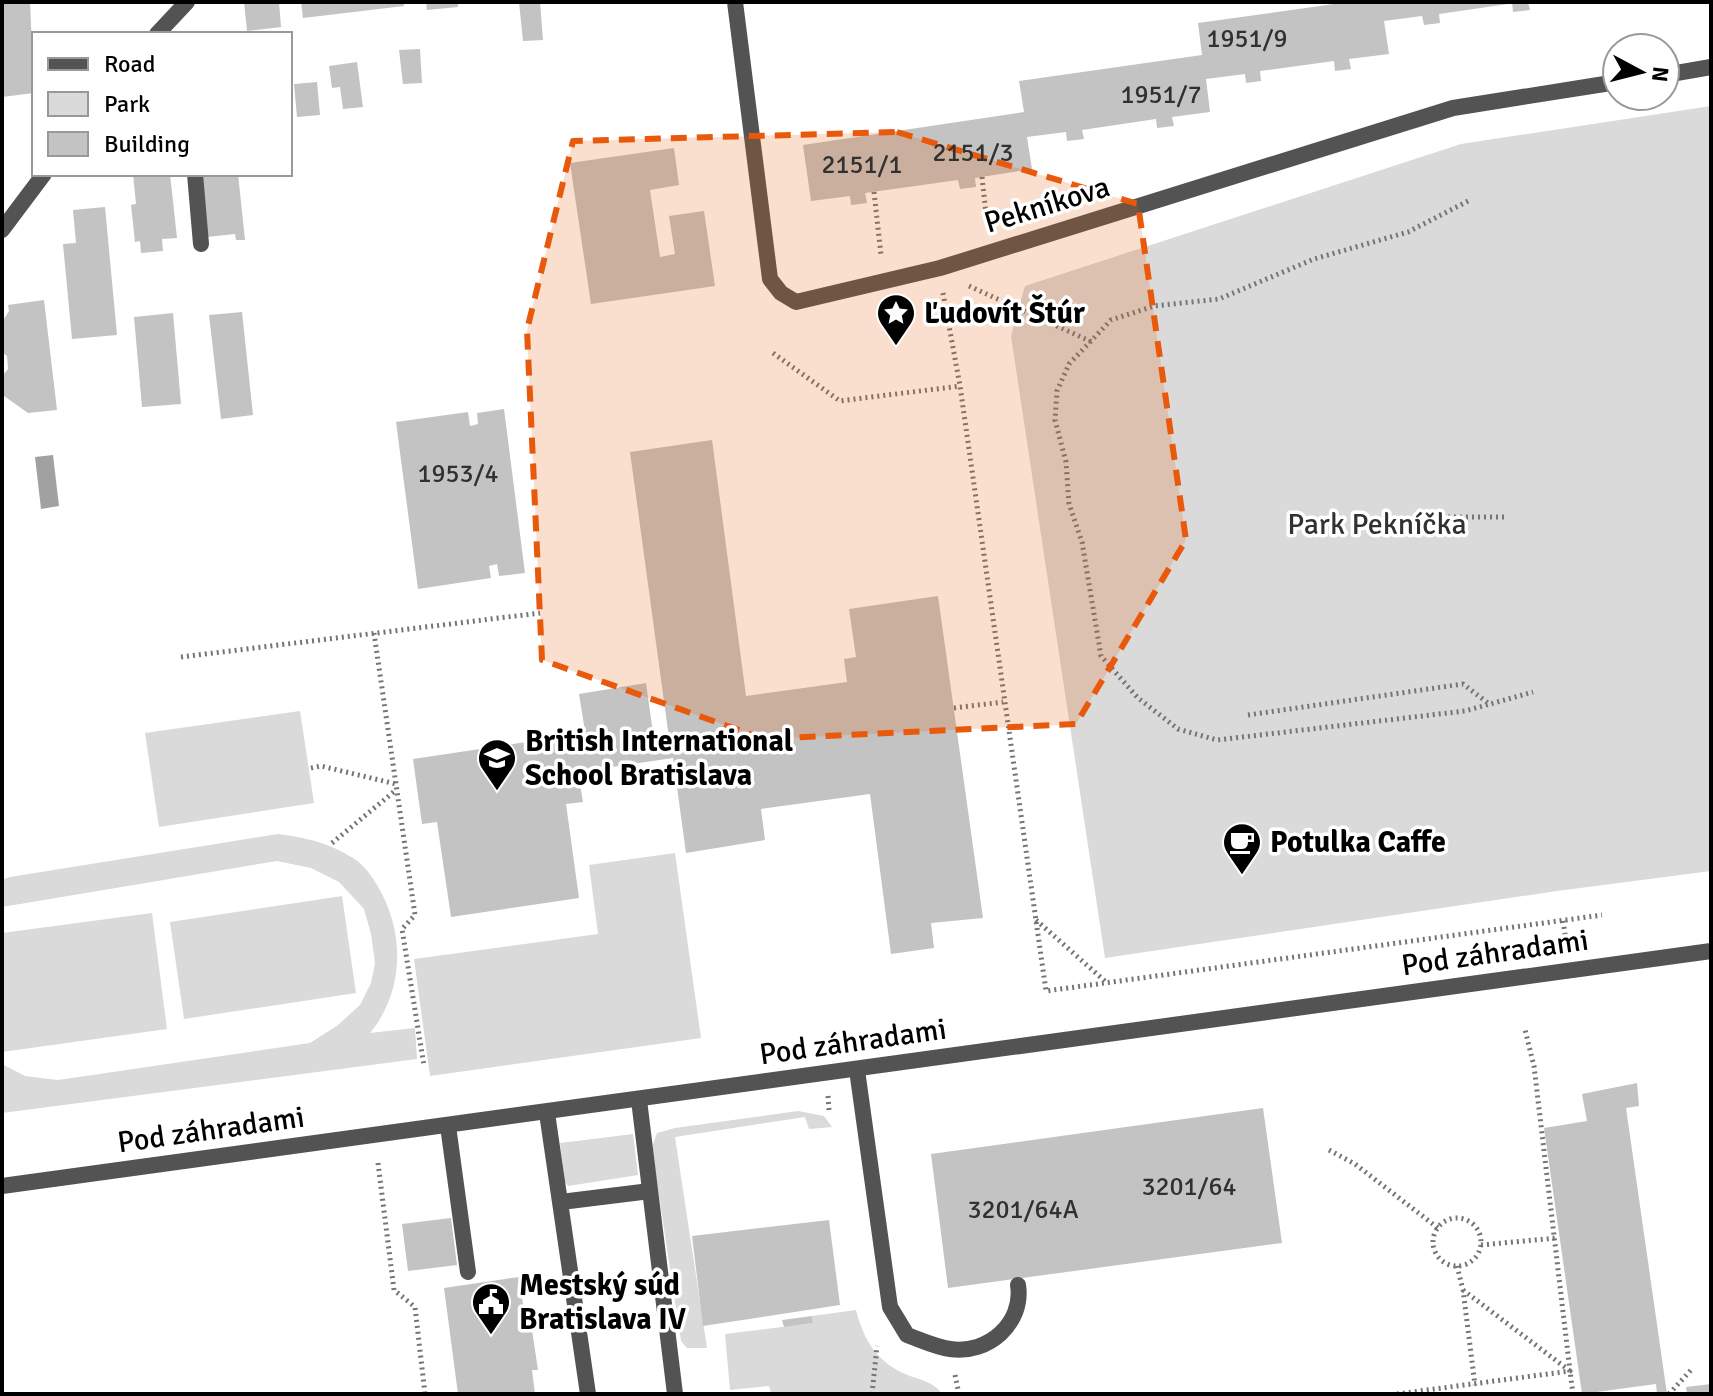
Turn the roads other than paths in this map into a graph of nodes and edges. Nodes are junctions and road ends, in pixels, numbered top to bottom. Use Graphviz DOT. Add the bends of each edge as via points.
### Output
graph roads {
  1 [pos="187,2"];
  2 [pos="735,2"];
  3 [pos="166,30"];
  4 [pos="1711,67"];
  5 [pos="1681,72"];
  6 [pos="1601,85"];
  7 [pos="42,176"];
  8 [pos="195,176"];
  9 [pos="2,230"];
  10 [pos="201,244"];
  11 [pos="1711,951"];
  12 [pos="857,1070"];
  13 [pos="639,1100"];
  14 [pos="547,1113"];
  15 [pos="448,1126"];
  16 [pos="2,1186"];
  17 [pos="650,1191"];
  18 [pos="561,1202"];
  19 [pos="468,1272"];
  20 [pos="1018,1285"];
  21 [pos="588,1394"];
  22 [pos="675,1394"];
  1 -- 3 [label="street"];
  2 -- 6 [label="street, Pekníkova" via="770,279 796,302 940,273 1453,108"];
  4 -- 5 [label="street"];
  7 -- 9 [label="street"];
  8 -- 10 [label="street"];
  11 -- 12 [label="street, Pod záhradami"];
  12 -- 13 [label="street, Pod záhradami"];
  12 -- 20 [label="street" via="890,1307 907,1335 952,1350 982,1346 1007,1329 1020,1300"];
  13 -- 14 [label="street, Pod záhradami"];
  13 -- 17 [label="street"];
  14 -- 15 [label="street, Pod záhradami"];
  14 -- 18 [label="street"];
  15 -- 16 [label="street, Pod záhradami"];
  15 -- 19 [label="street"];
  17 -- 18 [label="street"];
  17 -- 22 [label="street"];
  18 -- 21 [label="street"];
}
